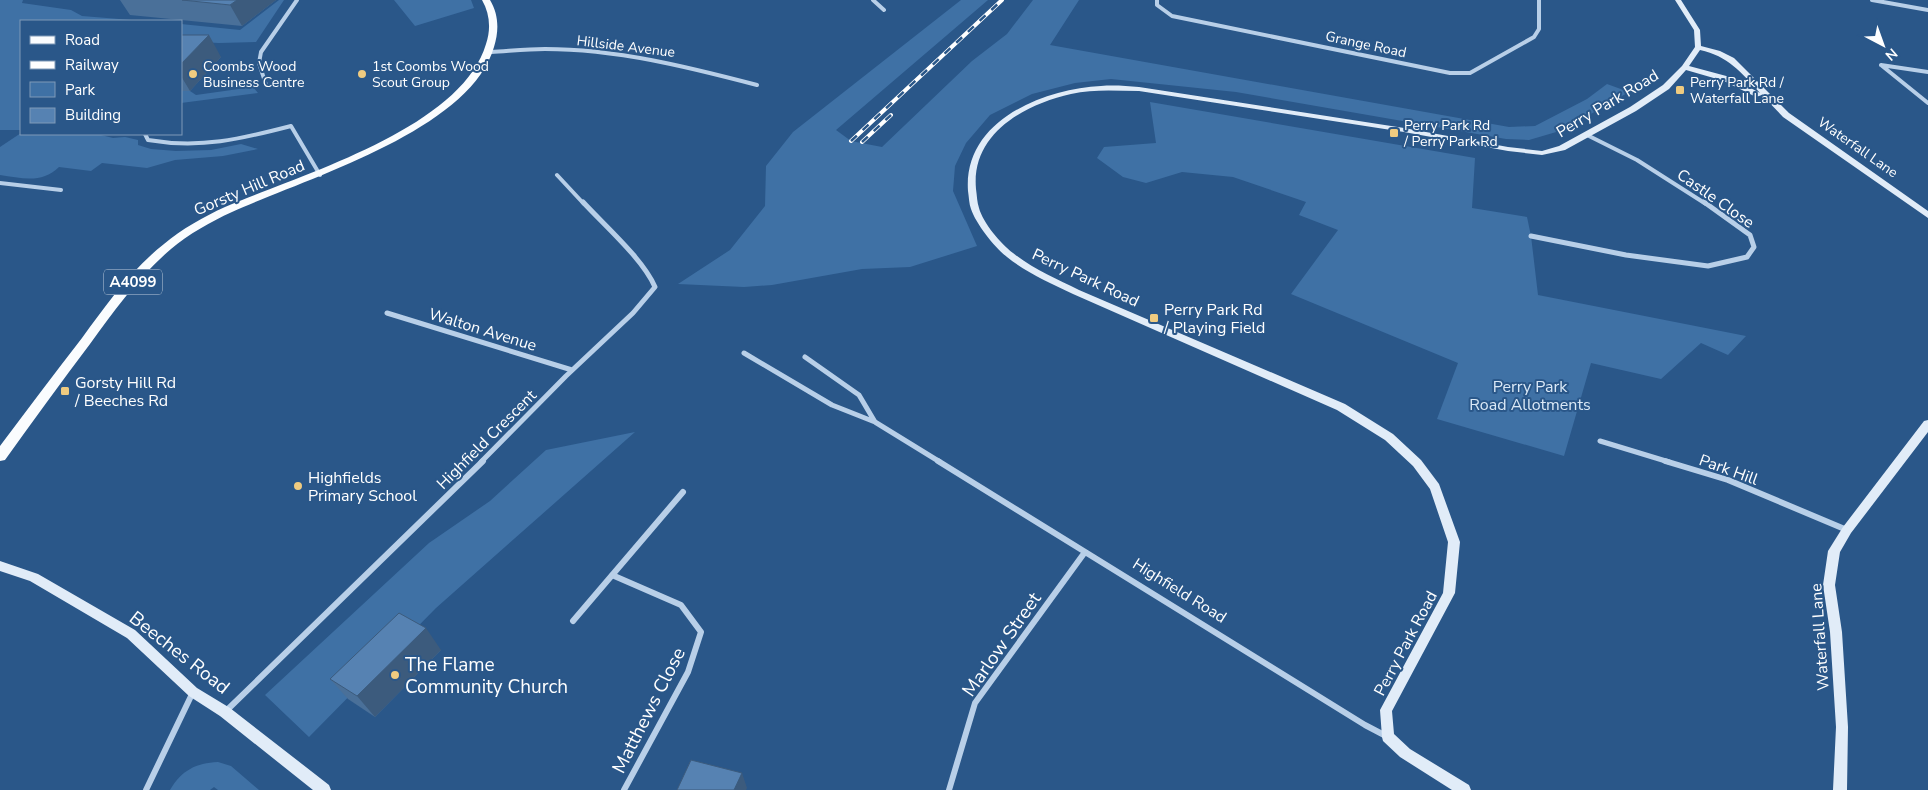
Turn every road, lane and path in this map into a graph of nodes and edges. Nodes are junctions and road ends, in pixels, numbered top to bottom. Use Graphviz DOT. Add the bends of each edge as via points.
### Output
graph roads {
  1 [pos="297,0"];
  2 [pos="486,0"];
  3 [pos="873,0"];
  4 [pos="1157,0"];
  5 [pos="1539,0"];
  6 [pos="1678,0"];
  7 [pos="1872,0"];
  8 [pos="884,10"];
  9 [pos="1928,10"];
  10 [pos="1698,47"];
  11 [pos="491,52"];
  12 [pos="1685,67"];
  13 [pos="1928,72"];
  14 [pos="266,85"];
  15 [pos="757,85"];
  16 [pos="1928,103"];
  17 [pos="1772,104"];
  18 [pos="146,135"];
  19 [pos="1587,135"];
  20 [pos="320,174"];
  21 [pos="557,175"];
  22 [pos="0,184"];
  23 [pos="61,190"];
  24 [pos="1928,215"];
  25 [pos="1531,236"];
  26 [pos="386,313"];
  27 [pos="744,353"];
  28 [pos="805,357"];
  29 [pos="572,370"];
  30 [pos="875,422"];
  31 [pos="1928,424"];
  32 [pos="1600,441"];
  33 [pos="0,456"];
  34 [pos="683,492"];
  35 [pos="1847,530"];
  36 [pos="1085,552"];
  37 [pos="0,566"];
  38 [pos="612,576"];
  39 [pos="573,621"];
  40 [pos="194,692"];
  41 [pos="225,712"];
  42 [pos="1388,737"];
  43 [pos="146,790"];
  44 [pos="324,790"];
  45 [pos="624,790"];
  46 [pos="949,790"];
  47 [pos="1464,790"];
  48 [pos="1840,790"];
  1 -- 14 [label="street" via="261,52 259,62"];
  2 -- 11 [label="main road, Gorsty Hill Road / A4099" via="494,28"];
  3 -- 8 [label="street"];
  4 -- 5 [label="street, Grange Road" via="1157,5 1172,16 1450,73 1470,73 1534,37 1539,29"];
  6 -- 10 [label="street" via="1697,30"];
  7 -- 9 [label="street"];
  10 -- 12 [label="street, Perry Park Road"];
  10 -- 17 [label="street, Waterfall Lane" via="1733,60"];
  11 -- 15 [label="street, Hillside Avenue" via="554,49 650,58"];
  11 -- 20 [label="main road, Gorsty Hill Road / A4099" via="457,95 432,114 379,147"];
  12 -- 17 [label="street, Waterfall Lane" via="1727,79"];
  12 -- 19 [label="street, Perry Park Road" via="1666,87"];
  13 -- 16 [label="street" via="1880,65"];
  17 -- 24 [label="street, Waterfall Lane"];
  18 -- 20 [label="street" via="148,140 194,146 224,143 291,126"];
  19 -- 25 [label="street, Castle Close" via="1637,160 1699,199 1750,236 1754,247 1747,256 1708,266 1626,255"];
  19 -- 42 [label="street, Perry Park Road" via="1552,152 1522,151 1174,94 1101,88 1048,98 1010,116 991,132 974,163 972,191 975,210 994,239 1020,263 1076,292 1341,407 1389,437 1417,463 1435,487 1454,542 1449,593 1386,710"];
  20 -- 33 [label="main road, Gorsty Hill Road / A4099" via="216,215 162,251 111,307"];
  21 -- 29 [label="street, Highfield Crescent" via="628,250 655,287 645,302"];
  22 -- 23 [label="street"];
  26 -- 29 [label="street, Walton Avenue"];
  27 -- 30 [label="street, Highfield Road" via="832,405"];
  28 -- 30 [label="street" via="859,395"];
  29 -- 41 [label="street, Highfield Crescent" via="489,456"];
  30 -- 36 [label="street, Highfield Road"];
  31 -- 35 [label="street, Waterfall Lane"];
  32 -- 35 [label="street, Park Hill" via="1728,480"];
  34 -- 38 [label="street"];
  35 -- 48 [label="street, Waterfall Lane" via="1834,551 1829,584 1836,632 1842,727"];
  36 -- 42 [label="street, Highfield Road"];
  36 -- 46 [label="street, Marlow Street" via="975,703"];
  37 -- 40 [label="street, Beeches Road" via="34,577 131,634"];
  38 -- 39 [label="street"];
  38 -- 45 [label="street, Matthews Close" via="681,605 701,632 688,672"];
  40 -- 41 [label="street, Beeches Road"];
  40 -- 43 [label="street"];
  41 -- 44 [label="street, Beeches Road"];
  42 -- 47 [label="street, Highfield Road" via="1405,753"];
}
